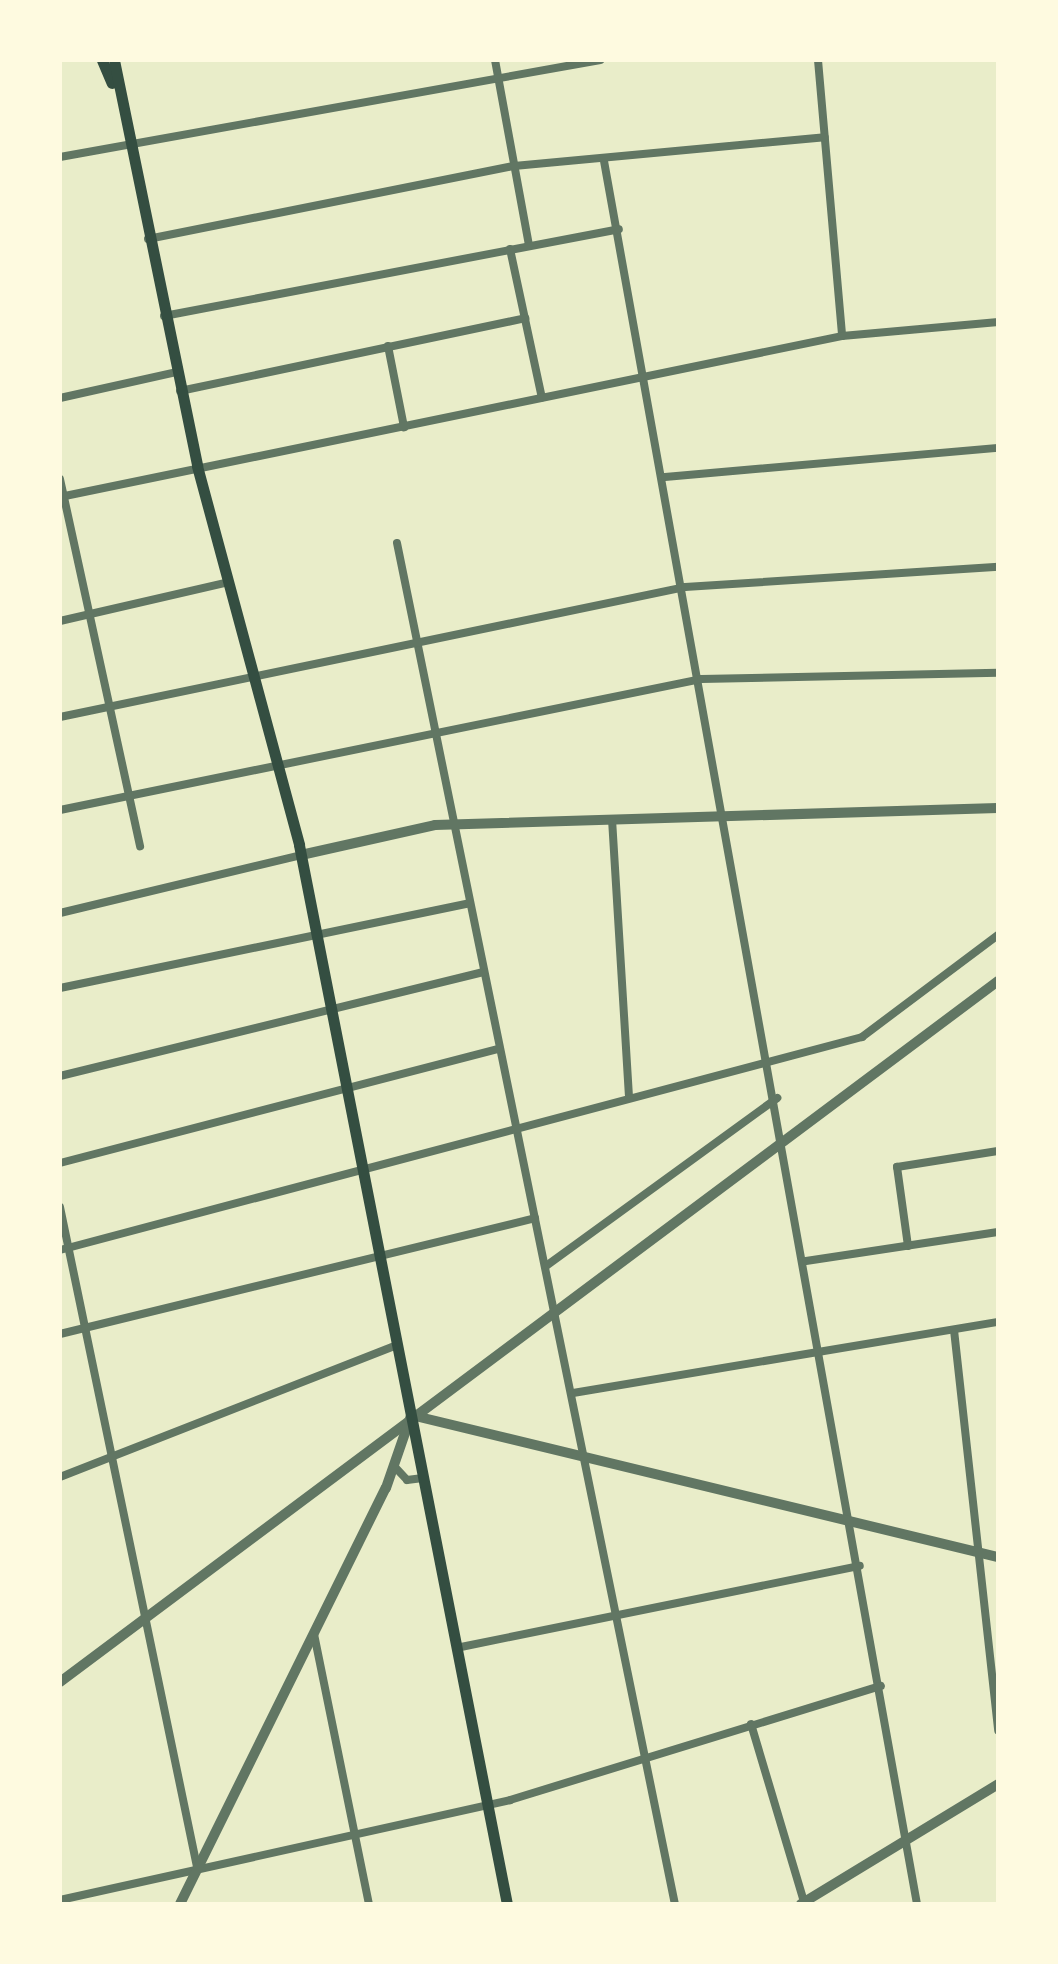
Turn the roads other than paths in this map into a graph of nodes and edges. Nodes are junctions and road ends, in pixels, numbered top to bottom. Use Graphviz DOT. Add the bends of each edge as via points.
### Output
graph roads {
  1 [pos="102,60"];
  2 [pos="114,60"];
  3 [pos="495,60"];
  4 [pos="600,60"];
  5 [pos="818,60"];
  6 [pos="498,79"];
  7 [pos="116,90"];
  8 [pos="825,137"];
  9 [pos="127,143"];
  10 [pos="60,157"];
  11 [pos="604,161"];
  12 [pos="514,166"];
  13 [pos="619,229"];
  14 [pos="148,239"];
  15 [pos="530,245"];
  16 [pos="510,250"];
  17 [pos="164,316"];
  18 [pos="524,318"];
  19 [pos="998,322"];
  20 [pos="842,336"];
  21 [pos="388,346"];
  22 [pos="176,372"];
  23 [pos="647,373"];
  24 [pos="180,391"];
  25 [pos="60,398"];
  26 [pos="542,398"];
  27 [pos="404,427"];
  28 [pos="998,448"];
  29 [pos="197,466"];
  30 [pos="665,477"];
  31 [pos="60,480"];
  32 [pos="62,497"];
  33 [pos="397,543"];
  34 [pos="998,566"];
  35 [pos="229,582"];
  36 [pos="685,587"];
  37 [pos="90,614"];
  38 [pos="60,621"];
  39 [pos="416,640"];
  40 [pos="254,673"];
  41 [pos="998,673"];
  42 [pos="702,679"];
  43 [pos="111,706"];
  44 [pos="60,717"];
  45 [pos="435,731"];
  46 [pos="280,762"];
  47 [pos="131,794"];
  48 [pos="998,808"];
  49 [pos="60,810"];
  50 [pos="726,816"];
  51 [pos="612,819"];
  52 [pos="454,826"];
  53 [pos="140,846"];
  54 [pos="301,855"];
  55 [pos="469,903"];
  56 [pos="60,913"];
  57 [pos="316,932"];
  58 [pos="998,935"];
  59 [pos="483,972"];
  60 [pos="998,981"];
  61 [pos="60,988"];
  62 [pos="331,1009"];
  63 [pos="499,1049"];
  64 [pos="769,1057"];
  65 [pos="60,1076"];
  66 [pos="346,1087"];
  67 [pos="630,1094"];
  68 [pos="777,1098"];
  69 [pos="516,1126"];
  70 [pos="784,1137"];
  71 [pos="998,1151"];
  72 [pos="60,1164"];
  73 [pos="362,1167"];
  74 [pos="60,1207"];
  75 [pos="535,1218"];
  76 [pos="998,1232"];
  77 [pos="908,1246"];
  78 [pos="64,1249"];
  79 [pos="378,1253"];
  80 [pos="806,1261"];
  81 [pos="546,1266"];
  82 [pos="555,1309"];
  83 [pos="998,1322"];
  84 [pos="87,1327"];
  85 [pos="954,1330"];
  86 [pos="60,1334"];
  87 [pos="397,1345"];
  88 [pos="822,1352"];
  89 [pos="573,1393"];
  90 [pos="411,1416"];
  91 [pos="112,1453"];
  92 [pos="586,1460"];
  93 [pos="394,1466"];
  94 [pos="60,1477"];
  95 [pos="423,1478"];
  96 [pos="853,1522"];
  97 [pos="977,1553"];
  98 [pos="998,1558"];
  99 [pos="860,1566"];
  100 [pos="614,1618"];
  101 [pos="140,1620"];
  102 [pos="314,1634"];
  103 [pos="456,1648"];
  104 [pos="60,1682"];
  105 [pos="881,1686"];
  106 [pos="751,1724"];
  107 [pos="998,1731"];
  108 [pos="643,1757"];
  109 [pos="998,1784"];
  110 [pos="487,1804"];
  111 [pos="354,1830"];
  112 [pos="907,1839"];
  113 [pos="197,1868"];
  114 [pos="60,1900"];
  115 [pos="802,1903"];
  116 [pos="180,1904"];
  117 [pos="369,1904"];
  118 [pos="506,1904"];
  119 [pos="675,1904"];
  120 [pos="918,1904"];
  1 -- 7 [label="main road"];
  2 -- 7 [label="main road"];
  3 -- 6 [label="street"];
  4 -- 6 [label="street"];
  5 -- 8 [label="street"];
  6 -- 9 [label="street"];
  6 -- 12 [label="street"];
  7 -- 9 [label="main road"];
  8 -- 11 [label="street"];
  8 -- 20 [label="street"];
  9 -- 10 [label="street"];
  9 -- 14 [label="main road"];
  11 -- 12 [label="street"];
  11 -- 13 [label="street"];
  12 -- 14 [label="street"];
  12 -- 15 [label="street"];
  13 -- 15 [label="street"];
  13 -- 23 [label="street"];
  14 -- 17 [label="main road"];
  15 -- 16 [label="street"];
  16 -- 17 [label="street"];
  16 -- 18 [label="street"];
  17 -- 22 [label="main road"];
  18 -- 21 [label="street"];
  18 -- 26 [label="street"];
  19 -- 20 [label="street"];
  20 -- 23 [label="street"];
  21 -- 24 [label="street"];
  21 -- 27 [label="street"];
  22 -- 24 [label="main road"];
  22 -- 25 [label="street"];
  23 -- 26 [label="street"];
  23 -- 30 [label="street"];
  24 -- 29 [label="main road"];
  26 -- 27 [label="street"];
  27 -- 29 [label="street"];
  28 -- 30 [label="street"];
  29 -- 32 [label="street"];
  29 -- 35 [label="main road"];
  30 -- 36 [label="street"];
  31 -- 32 [label="street"];
  32 -- 37 [label="street"];
  33 -- 39 [label="street"];
  34 -- 36 [label="street"];
  35 -- 37 [label="street"];
  35 -- 40 [label="main road"];
  36 -- 39 [label="street"];
  36 -- 42 [label="street"];
  37 -- 38 [label="street"];
  37 -- 43 [label="street"];
  39 -- 40 [label="street"];
  39 -- 45 [label="street"];
  40 -- 43 [label="street"];
  40 -- 46 [label="main road"];
  41 -- 42 [label="street"];
  42 -- 45 [label="street"];
  42 -- 50 [label="street"];
  43 -- 44 [label="street"];
  43 -- 47 [label="street"];
  45 -- 46 [label="street"];
  45 -- 52 [label="street"];
  46 -- 47 [label="street"];
  46 -- 54 [label="main road"];
  47 -- 49 [label="street"];
  47 -- 53 [label="street"];
  48 -- 50 [label="street"];
  50 -- 51 [label="street"];
  50 -- 64 [label="street"];
  51 -- 52 [label="street"];
  51 -- 67 [label="street"];
  52 -- 54 [label="street"];
  52 -- 55 [label="street"];
  54 -- 56 [label="street"];
  54 -- 57 [label="main road"];
  55 -- 57 [label="street"];
  55 -- 59 [label="street"];
  57 -- 61 [label="street"];
  57 -- 62 [label="main road"];
  58 -- 64 [label="street" via="862,1037"];
  59 -- 62 [label="street"];
  59 -- 63 [label="street"];
  60 -- 70 [label="street"];
  62 -- 65 [label="street"];
  62 -- 66 [label="main road"];
  63 -- 66 [label="street"];
  63 -- 69 [label="street"];
  64 -- 67 [label="street"];
  64 -- 68 [label="street"];
  66 -- 72 [label="street"];
  66 -- 73 [label="main road"];
  67 -- 69 [label="street"];
  68 -- 70 [label="street"];
  68 -- 81 [label="street"];
  69 -- 73 [label="street"];
  69 -- 75 [label="street"];
  70 -- 80 [label="street"];
  70 -- 82 [label="street"];
  71 -- 77 [label="street" via="897,1167"];
  73 -- 78 [label="street"];
  73 -- 79 [label="main road"];
  74 -- 78 [label="street"];
  75 -- 79 [label="street"];
  75 -- 81 [label="street"];
  76 -- 77 [label="street"];
  77 -- 80 [label="street"];
  78 -- 84 [label="street"];
  79 -- 84 [label="street"];
  79 -- 87 [label="main road"];
  80 -- 88 [label="street"];
  81 -- 82 [label="street"];
  82 -- 89 [label="street"];
  82 -- 90 [label="street"];
  83 -- 85 [label="street"];
  84 -- 86 [label="street"];
  84 -- 91 [label="street"];
  85 -- 88 [label="street"];
  85 -- 97 [label="street"];
  87 -- 90 [label="main road"];
  87 -- 91 [label="street"];
  88 -- 89 [label="street"];
  88 -- 96 [label="street"];
  89 -- 92 [label="street"];
  90 -- 92 [label="street"];
  90 -- 93 [label="street"];
  90 -- 95 [label="main road"];
  90 -- 101 [label="street"];
  91 -- 94 [label="street"];
  91 -- 101 [label="street"];
  92 -- 96 [label="street"];
  92 -- 100 [label="street"];
  93 -- 95 [label="street" via="401,1477"];
  93 -- 102 [label="street"];
  95 -- 103 [label="main road"];
  96 -- 97 [label="street"];
  96 -- 99 [label="street"];
  97 -- 98 [label="street"];
  97 -- 107 [label="street"];
  99 -- 100 [label="street"];
  99 -- 105 [label="street"];
  100 -- 103 [label="street"];
  100 -- 108 [label="street"];
  101 -- 104 [label="street"];
  101 -- 113 [label="street"];
  102 -- 111 [label="street"];
  102 -- 113 [label="street"];
  103 -- 110 [label="main road"];
  105 -- 106 [label="street"];
  105 -- 112 [label="street"];
  106 -- 108 [label="street"];
  106 -- 115 [label="street"];
  108 -- 110 [label="street"];
  108 -- 119 [label="street"];
  109 -- 112 [label="street"];
  110 -- 111 [label="street"];
  110 -- 118 [label="main road"];
  111 -- 113 [label="street"];
  111 -- 117 [label="street"];
  112 -- 115 [label="street"];
  112 -- 120 [label="street"];
  113 -- 114 [label="street"];
  113 -- 116 [label="street"];
}
